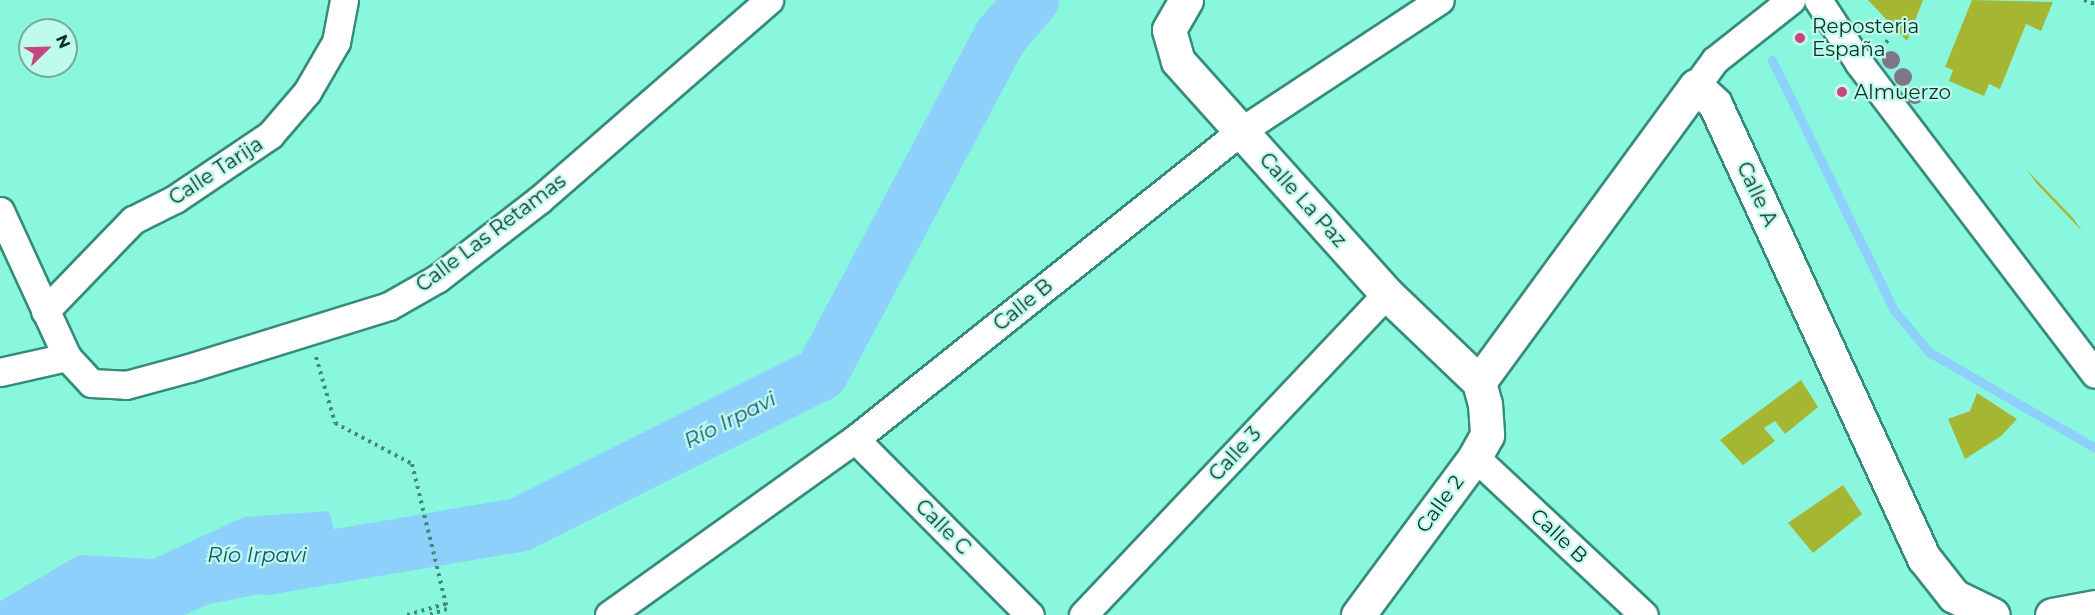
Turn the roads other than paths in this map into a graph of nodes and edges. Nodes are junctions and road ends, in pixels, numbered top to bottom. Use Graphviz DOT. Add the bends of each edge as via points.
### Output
graph roads {
  1 [pos="344,0"];
  2 [pos="770,0"];
  3 [pos="1186,0"];
  4 [pos="1440,0"];
  5 [pos="1791,0"];
  6 [pos="1818,0"];
  7 [pos="1696,86"];
  8 [pos="1241,132"];
  9 [pos="0,211"];
  10 [pos="1387,294"];
  11 [pos="45,310"];
  12 [pos="67,357"];
  13 [pos="0,372"];
  14 [pos="2095,374"];
  15 [pos="1479,382"];
  16 [pos="855,439"];
  17 [pos="1475,457"];
  18 [pos="2095,607"];
  19 [pos="609,615"];
  20 [pos="1030,615"];
  21 [pos="1083,615"];
  22 [pos="1358,615"];
  23 [pos="1644,615"];
  24 [pos="1993,615"];
  25 [pos="2052,615"];
  1 -- 11 [label="street, Calle Tarija" via="336,42 307,92 270,135 175,200 133,220"];
  2 -- 12 [label="street, Calle Las Retamas" via="539,200 438,278 389,306 126,385 91,383"];
  3 -- 8 [label="street, Calle La Paz" via="1169,30 1178,61"];
  4 -- 8 [label="street, Calle B"];
  5 -- 7 [label="street" via="1715,60"];
  6 -- 14 [label="street" via="1859,63"];
  7 -- 15 [label="street"];
  7 -- 24 [label="street, Calle A" via="1715,104 1924,558 1954,596"];
  8 -- 10 [label="street, Calle La Paz"];
  8 -- 16 [label="street, Calle B"];
  9 -- 11 [label="street, Calle Las Retamas"];
  10 -- 15 [label="street, Calle La Paz"];
  10 -- 21 [label="street, Calle 3"];
  11 -- 12 [label="street, Calle Las Retamas"];
  12 -- 13 [label="street"];
  15 -- 17 [label="street, Calle 2" via="1487,435"];
  16 -- 19 [label="street, Calle B"];
  16 -- 20 [label="street, Calle C"];
  17 -- 22 [label="street, Calle 2"];
  17 -- 23 [label="street, Calle B"];
  18 -- 25 [label="street"];
}
